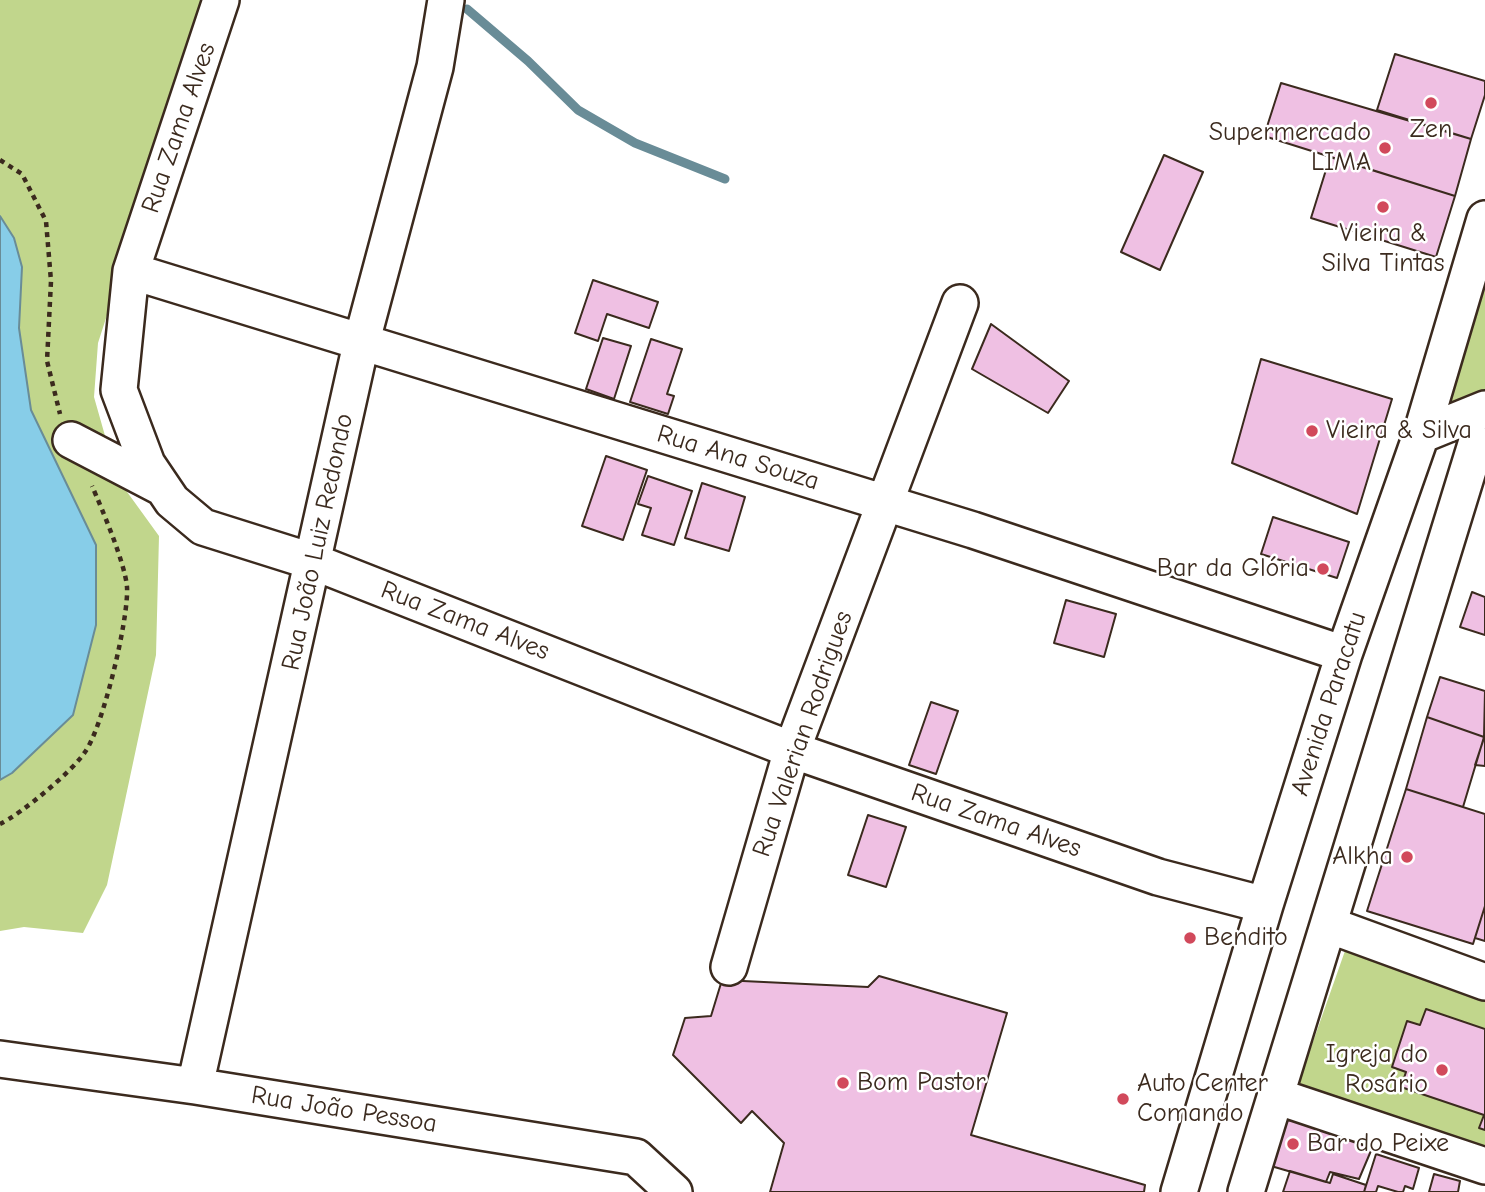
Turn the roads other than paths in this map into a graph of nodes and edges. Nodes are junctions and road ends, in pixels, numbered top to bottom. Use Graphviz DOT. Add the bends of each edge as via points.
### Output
graph roads {
  1 [pos="221,0"];
  2 [pos="446,0"];
  3 [pos="1485,219"];
  4 [pos="131,271"];
  5 [pos="960,303"];
  6 [pos="361,344"];
  7 [pos="1485,409"];
  8 [pos="1485,415"];
  9 [pos="1421,435"];
  10 [pos="71,440"];
  11 [pos="163,488"];
  12 [pos="886,504"];
  13 [pos="314,562"];
  14 [pos="1343,654"];
  15 [pos="792,750"];
  16 [pos="1265,905"];
  17 [pos="1329,926"];
  18 [pos="729,967"];
  19 [pos="1485,982"];
  20 [pos="0,1059"];
  21 [pos="195,1086"];
  22 [pos="1276,1096"];
  23 [pos="1485,1166"];
  24 [pos="674,1192"];
  25 [pos="1179,1192"];
  26 [pos="1246,1192"];
  1 -- 4 [label="street, Rua Zama Alves"];
  2 -- 6 [label="street, Rua João Luiz Redondo" via="435,66"];
  3 -- 9 [label="street, Avenida Paracatu"];
  4 -- 6 [label="street, Rua Ana Souza"];
  4 -- 11 [label="street, Rua Zama Alves" via="119,390 147,464"];
  5 -- 12 [label="street, Rua Valerian Rodrigues"];
  6 -- 12 [label="street, Rua Ana Souza"];
  6 -- 13 [label="street, Rua João Luiz Redondo"];
  7 -- 9 [label="street"];
  8 -- 17 [label="street" via="1359,815"];
  9 -- 14 [label="street, Avenida Paracatu"];
  10 -- 11 [label="street"];
  11 -- 13 [label="street, Rua Zama Alves" via="203,527"];
  12 -- 14 [label="street, Rua Ana Souza"];
  12 -- 15 [label="street, Rua Valerian Rodrigues"];
  13 -- 15 [label="street, Rua Zama Alves"];
  13 -- 21 [label="street, Rua João Luiz Redondo"];
  14 -- 16 [label="street, Avenida Paracatu"];
  15 -- 16 [label="street, Rua Zama Alves" via="1158,877"];
  15 -- 18 [label="street, Rua Valerian Rodrigues"];
  16 -- 25 [label="street, Avenida Paracatu"];
  17 -- 19 [label="street"];
  17 -- 22 [label="street"];
  20 -- 21 [label="street, Rua João Pessoa"];
  21 -- 24 [label="street, Rua João Pessoa" via="636,1157"];
  22 -- 23 [label="street"];
  22 -- 26 [label="street"];
}
